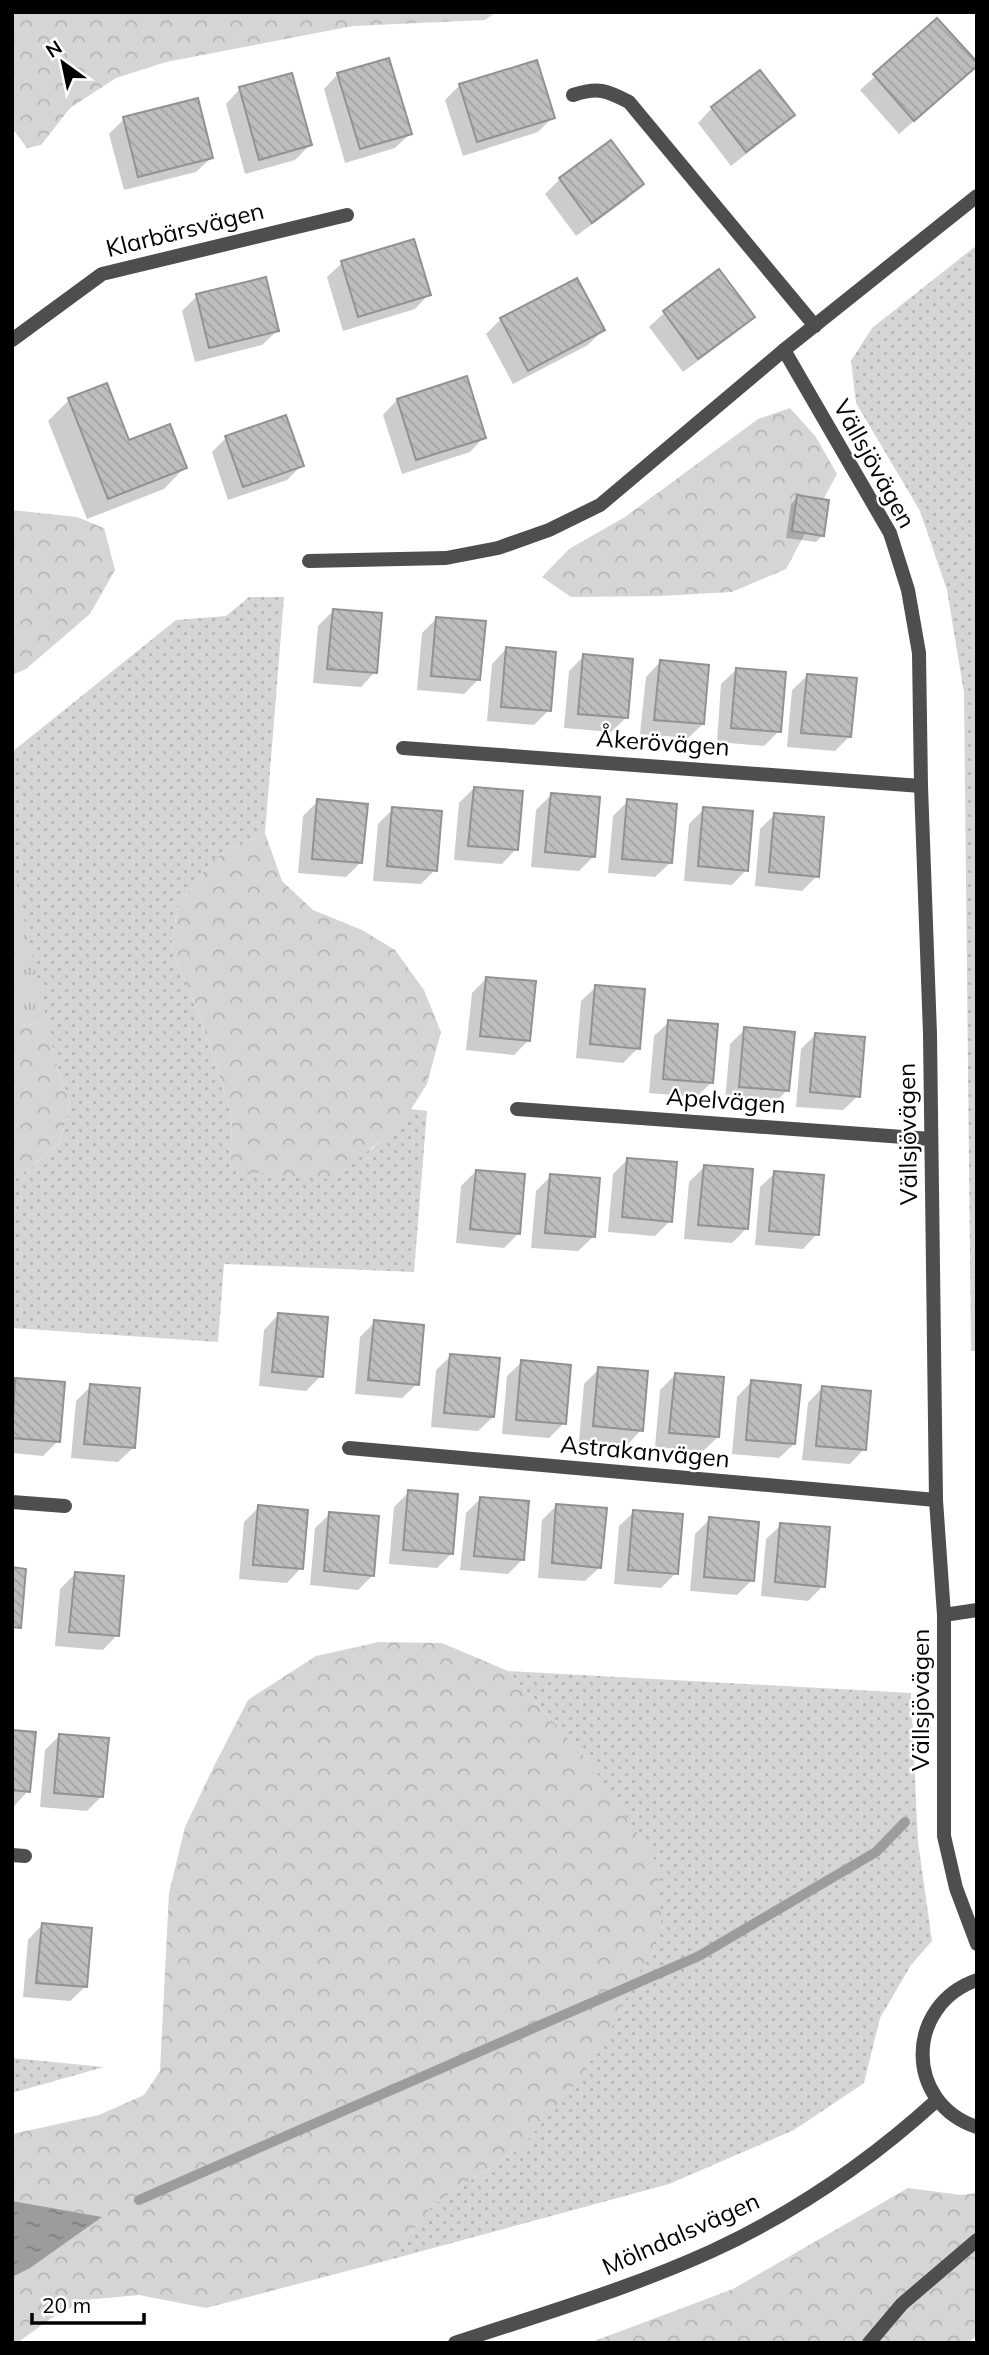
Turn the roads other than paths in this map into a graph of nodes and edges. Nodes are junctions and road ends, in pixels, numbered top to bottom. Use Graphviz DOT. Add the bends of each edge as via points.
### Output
graph roads {
  1 [pos="573,95"];
  2 [pos="977,196"];
  3 [pos="347,215"];
  4 [pos="815,326"];
  5 [pos="12,340"];
  6 [pos="784,350"];
  7 [pos="309,561"];
  8 [pos="403,748"];
  9 [pos="920,786"];
  10 [pos="517,1109"];
  11 [pos="932,1139"];
  12 [pos="349,1448"];
  13 [pos="936,1500"];
  14 [pos="12,1502"];
  15 [pos="65,1506"];
  16 [pos="977,1610"];
  17 [pos="944,1615"];
  18 [pos="977,1944"];
  19 [pos="977,1980"];
  20 [pos="937,2100"];
  21 [pos="977,2127"];
  22 [pos="977,2240"];
  23 [pos="455,2343"];
  24 [pos="869,2343"];
  1 -- 4 [label="street" via="594,88 629,102"];
  2 -- 4 [label="street"];
  3 -- 5 [label="street, Klarbärsvägen" via="102,274"];
  4 -- 6 [label="street"];
  6 -- 7 [label="street" via="600,505 549,530 498,548 446,558"];
  6 -- 9 [label="street, Vällsjövägen" via="890,533 908,590 919,653"];
  8 -- 9 [label="street, Åkerövägen"];
  9 -- 11 [label="street, Vällsjövägen"];
  10 -- 11 [label="street, Apelvägen"];
  11 -- 13 [label="street, Vällsjövägen"];
  12 -- 13 [label="street, Astrakanvägen"];
  13 -- 17 [label="street, Vällsjövägen"];
  14 -- 15 [label="street"];
  16 -- 17 [label="street"];
  17 -- 18 [label="street, Vällsjövägen" via="944,1836 956,1888"];
  19 -- 20 [label="street" via="947,1997 928,2024 922,2046 923,2069"];
  20 -- 21 [label="street" via="953,2116"];
  20 -- 23 [label="street, Mölndalsvägen" via="843,2177 712,2251"];
  22 -- 24 [label="street" via="902,2304"];
}
